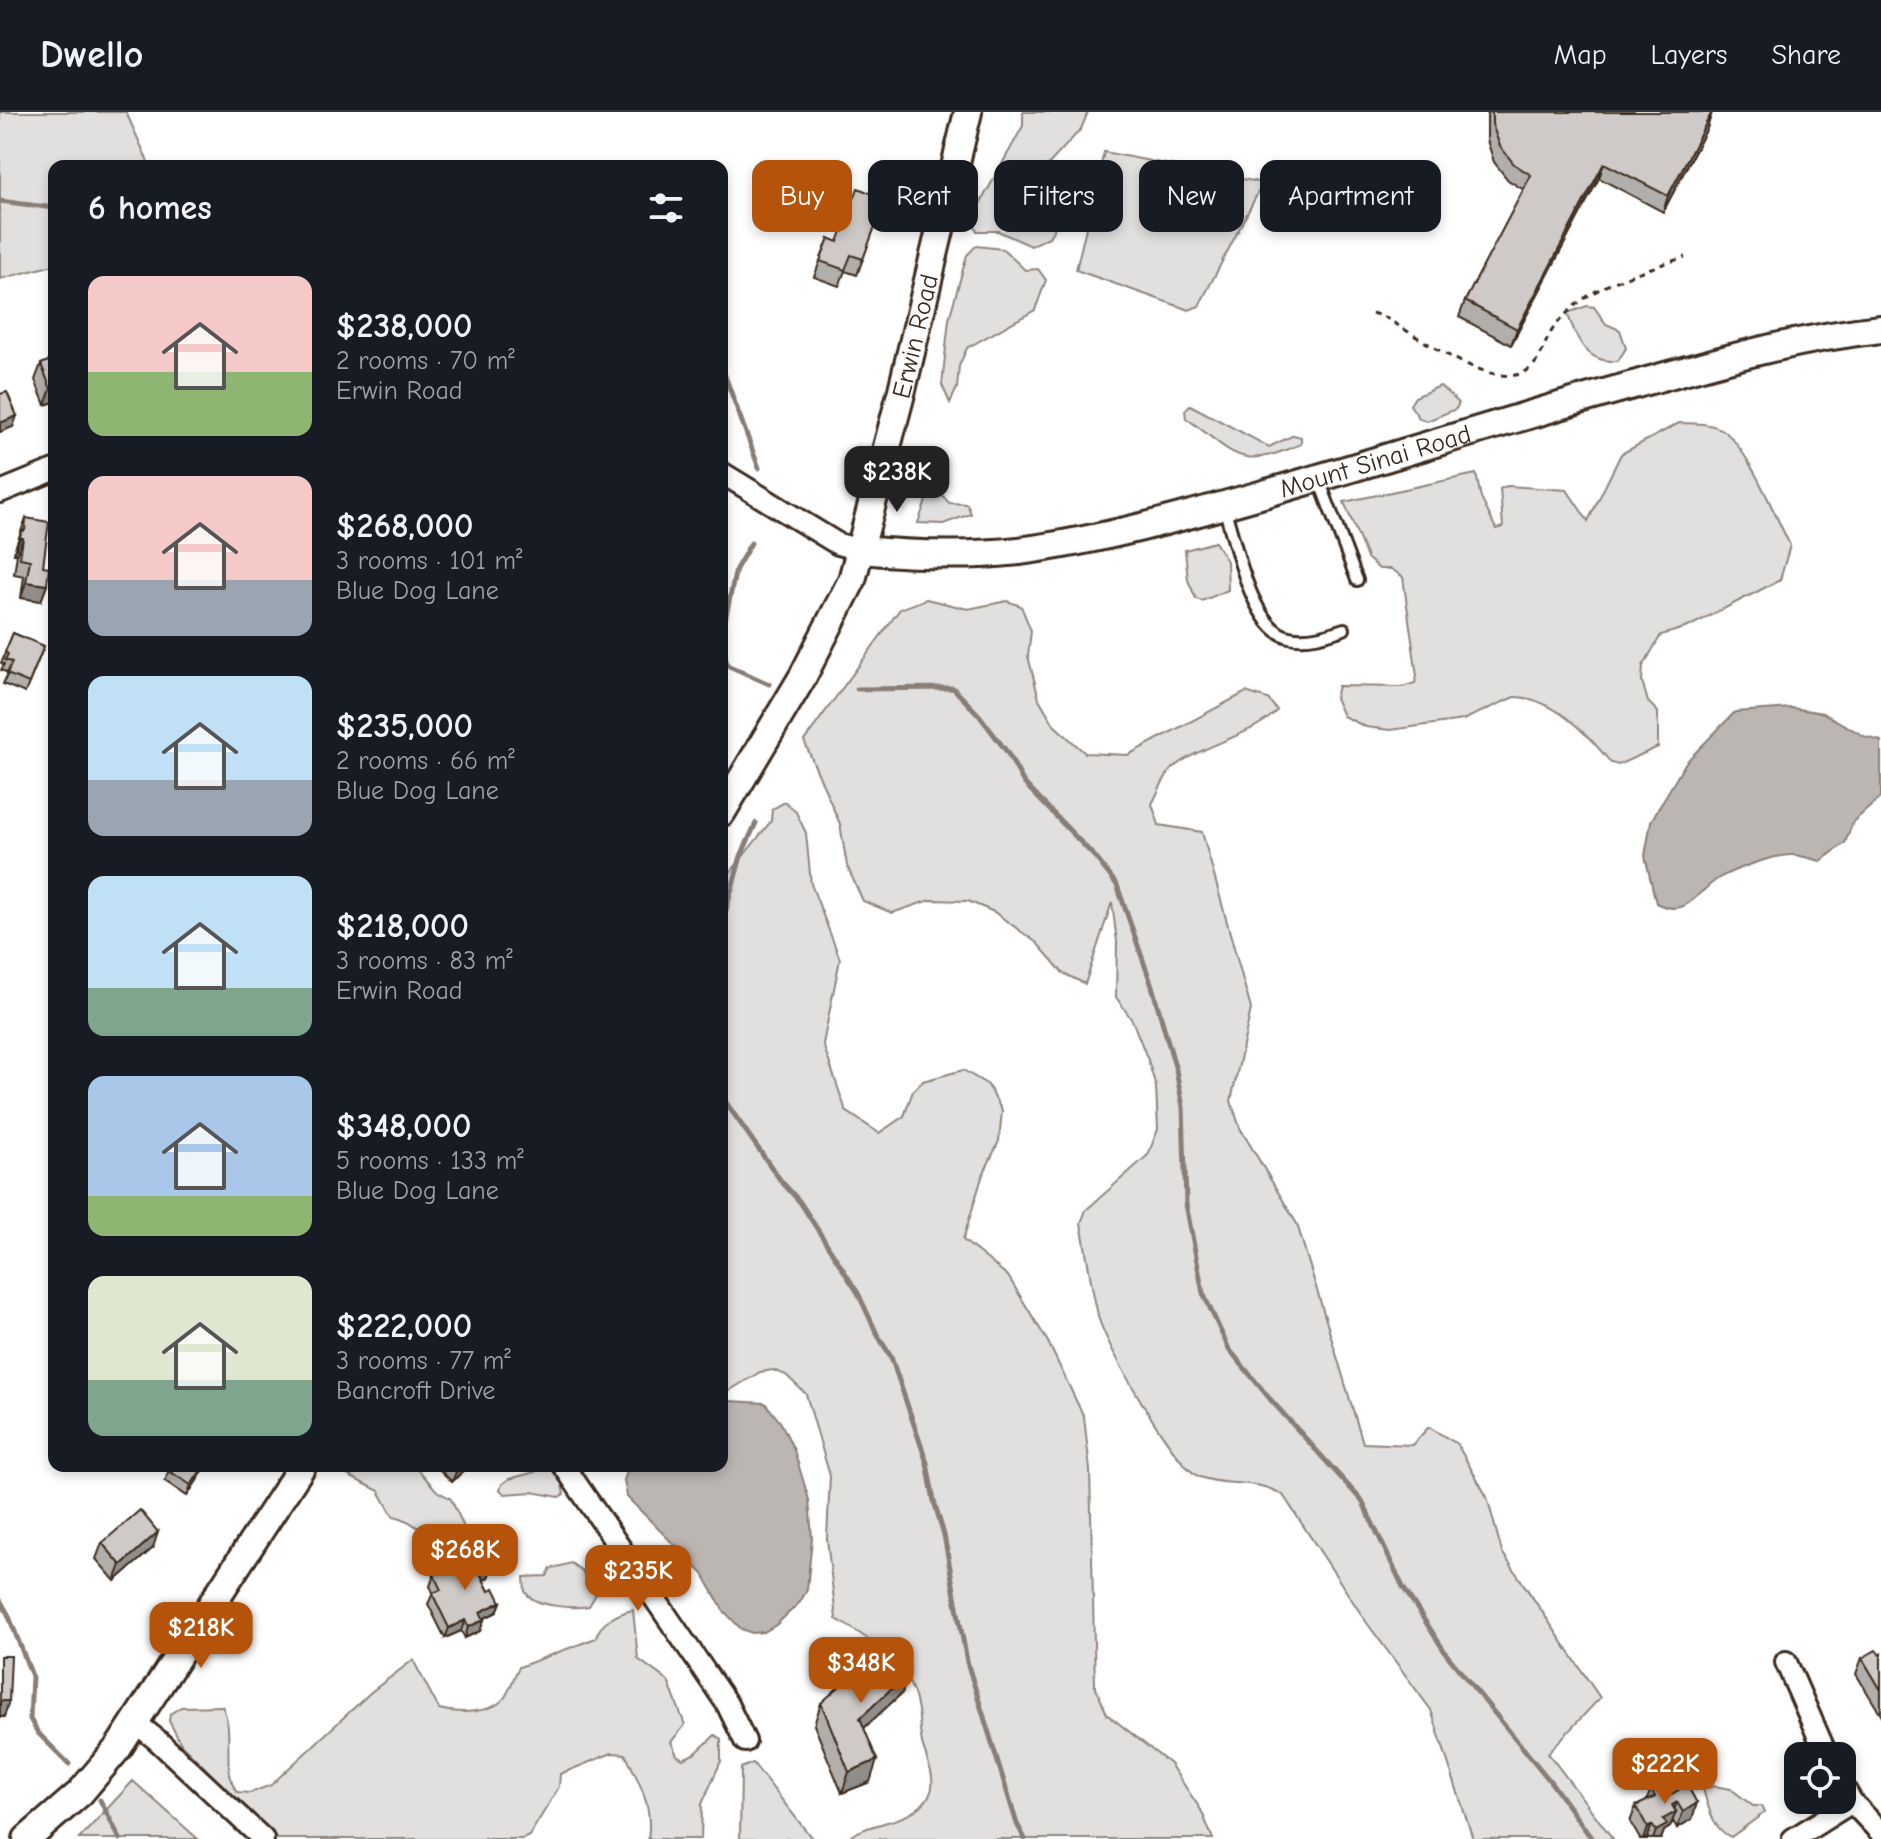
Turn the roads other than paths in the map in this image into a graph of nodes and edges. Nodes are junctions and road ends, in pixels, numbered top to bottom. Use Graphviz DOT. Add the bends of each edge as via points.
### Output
graph roads {
  1 [pos="968,112"];
  2 [pos="1881,329"];
  3 [pos="48,472"];
  4 [pos="728,477"];
  5 [pos="1318,478"];
  6 [pos="0,492"];
  7 [pos="1224,505"];
  8 [pos="861,550"];
  9 [pos="1357,580"];
  10 [pos="1344,629"];
  11 [pos="728,802"];
  12 [pos="298,1472"];
  13 [pos="568,1472"];
  14 [pos="1786,1662"];
  15 [pos="136,1723"];
  16 [pos="745,1741"];
  17 [pos="1821,1742"];
  18 [pos="1856,1804"];
  19 [pos="1823,1814"];
  20 [pos="1881,1833"];
  21 [pos="27,1839"];
  22 [pos="263,1839"];
  23 [pos="1793,1839"];
  1 -- 8 [label="main road, Erwin Road"];
  2 -- 5 [label="main road, Mount Sinai Road" via="1727,358"];
  3 -- 6 [label="street"];
  4 -- 8 [label="street" via="838,544"];
  5 -- 7 [label="main road, Mount Sinai Road"];
  5 -- 9 [label="lane"];
  7 -- 8 [label="main road, Mount Sinai Road" via="1020,550 964,555"];
  7 -- 10 [label="lane" via="1255,605 1268,625 1287,637 1315,638"];
  8 -- 11 [label="main road, Erwin Road" via="828,630"];
  12 -- 15 [label="main road"];
  13 -- 16 [label="street" via="727,1704"];
  14 -- 17 [label="street"];
  15 -- 21 [label="main road" via="80,1793"];
  15 -- 22 [label="street"];
  18 -- 20 [label="street"];
  19 -- 23 [label="street"];
}
